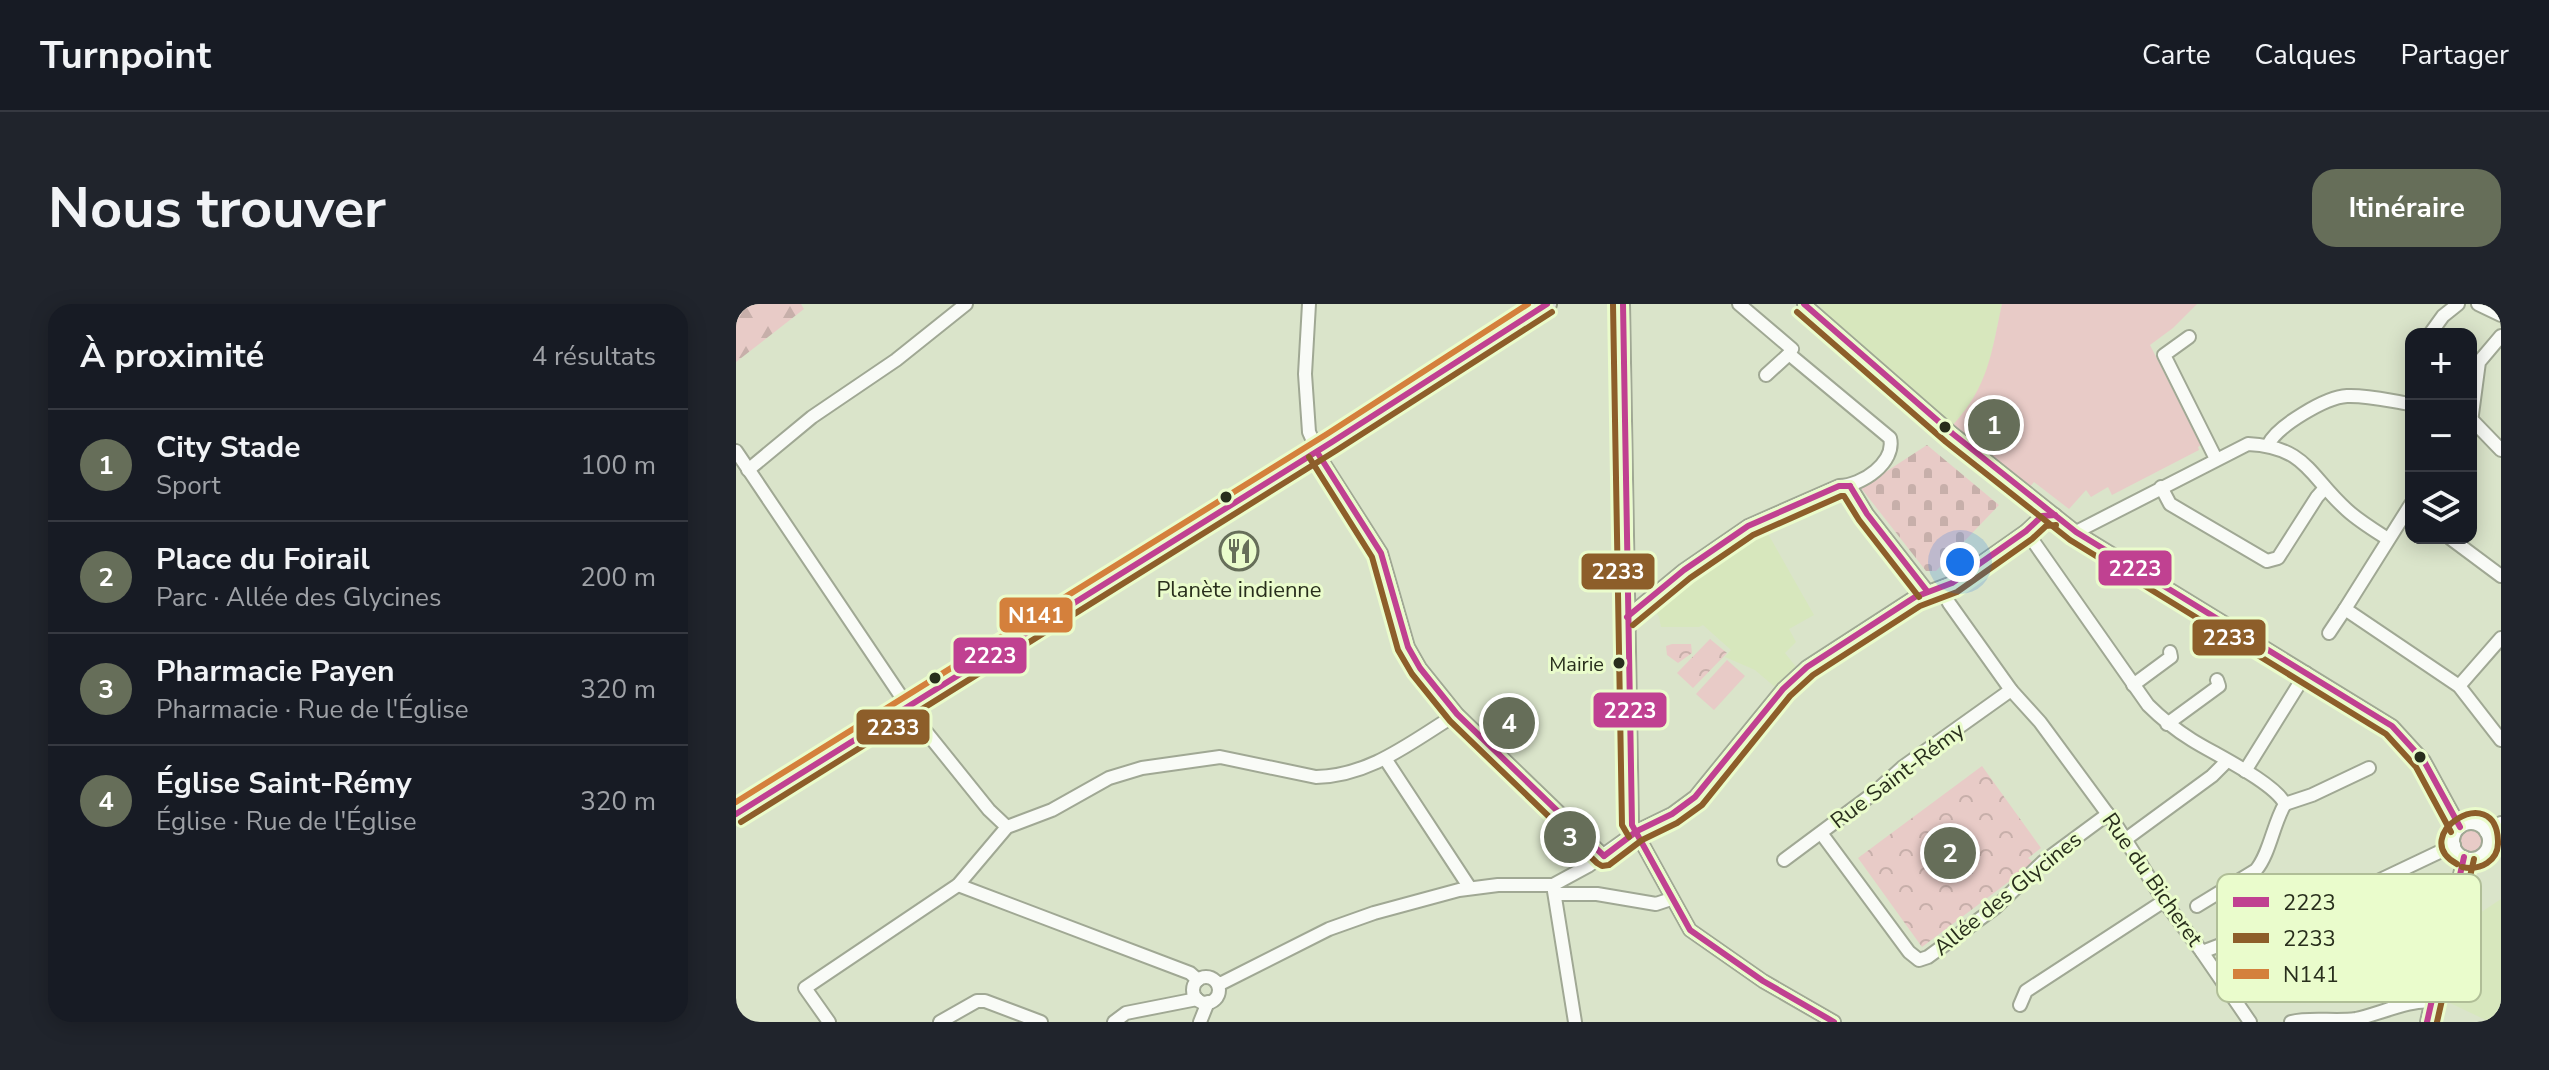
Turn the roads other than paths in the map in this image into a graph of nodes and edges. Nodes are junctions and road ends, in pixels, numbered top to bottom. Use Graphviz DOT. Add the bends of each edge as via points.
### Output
graph roads {
  1 [pos="966,304"];
  2 [pos="1309,304"];
  3 [pos="1547,304"];
  4 [pos="1557,304"];
  5 [pos="1623,304"];
  6 [pos="1739,304"];
  7 [pos="1804,304"];
  8 [pos="2458,304"];
  9 [pos="2478,304"];
  10 [pos="2501,315"];
  11 [pos="2434,328"];
  12 [pos="1509,330"];
  13 [pos="2501,336"];
  14 [pos="2189,337"];
  15 [pos="1789,354"];
  16 [pos="2477,372"];
  17 [pos="1766,375"];
  18 [pos="2405,403"];
  19 [pos="2477,423"];
  20 [pos="2268,445"];
  21 [pos="2501,450"];
  22 [pos="736,451"];
  23 [pos="1317,452"];
  24 [pos="2216,459"];
  25 [pos="748,470"];
  26 [pos="1850,486"];
  27 [pos="2161,487"];
  28 [pos="2325,488"];
  29 [pos="2405,514"];
  30 [pos="2055,515"];
  31 [pos="2026,531"];
  32 [pos="2076,532"];
  33 [pos="2388,539"];
  34 [pos="2458,544"];
  35 [pos="2501,576"];
  36 [pos="1941,588"];
  37 [pos="1927,591"];
  38 [pos="2345,609"];
  39 [pos="1627,617"];
  40 [pos="2329,633"];
  41 [pos="2501,638"];
  42 [pos="2170,652"];
  43 [pos="2306,673"];
  44 [pos="2217,680"];
  45 [pos="2133,685"];
  46 [pos="2459,686"];
  47 [pos="2011,690"];
  48 [pos="909,706"];
  49 [pos="1457,714"];
  50 [pos="2167,724"];
  51 [pos="2501,740"];
  52 [pos="1386,760"];
  53 [pos="2227,761"];
  54 [pos="2369,768"];
  55 [pos="2245,771"];
  56 [pos="2285,804"];
  57 [pos="736,814"];
  58 [pos="2108,814"];
  59 [pos="2501,823"];
  60 [pos="1007,827"];
  61 [pos="2460,827"];
  62 [pos="1637,831"];
  63 [pos="2486,832"];
  64 [pos="1821,833"];
  65 [pos="2126,839"];
  66 [pos="2454,845"];
  67 [pos="1604,856"];
  68 [pos="2464,857"];
  69 [pos="1784,860"];
  70 [pos="2249,874"];
  71 [pos="2393,874"];
  72 [pos="2460,874"];
  73 [pos="958,885"];
  74 [pos="1470,888"];
  75 [pos="1554,890"];
  76 [pos="2217,894"];
  77 [pos="1671,899"];
  78 [pos="2164,901"];
  79 [pos="2197,906"];
  80 [pos="2217,946"];
  81 [pos="2202,952"];
  82 [pos="2217,974"];
  83 [pos="1198,980"];
  84 [pos="1217,983"];
  85 [pos="1197,1000"];
  86 [pos="2236,1002"];
  87 [pos="2431,1002"];
  88 [pos="2020,1005"];
  89 [pos="829,1022"];
  90 [pos="940,1022"];
  91 [pos="1041,1022"];
  92 [pos="1114,1022"];
  93 [pos="1200,1022"];
  94 [pos="1575,1022"];
  95 [pos="1834,1022"];
  96 [pos="2250,1022"];
  97 [pos="2291,1022"];
  98 [pos="2427,1022"];
  1 -- 25 [label="street"];
  2 -- 23 [label="street" via="1306,414"];
  3 -- 12 [label="main road"];
  4 -- 12 [label="main road"];
  5 -- 39 [label="street"];
  6 -- 15 [label="street" via="1792,349"];
  7 -- 30 [label="street"];
  8 -- 11 [label="street"];
  9 -- 10 [label="street"];
  12 -- 23 [label="main road"];
  13 -- 16 [label="street" via="2479,362"];
  14 -- 24 [label="street" via="2164,355"];
  15 -- 17 [label="street"];
  15 -- 26 [label="street" via="1890,438 1887,460"];
  18 -- 20 [label="street" via="2338,397 2285,425"];
  19 -- 21 [label="street"];
  20 -- 24 [label="street" via="2248,444"];
  20 -- 28 [label="street" via="2302,461"];
  22 -- 25 [label="street"];
  23 -- 48 [label="main road"];
  23 -- 49 [label="street" via="1381,553 1408,647"];
  24 -- 27 [label="street"];
  25 -- 48 [label="street"];
  26 -- 37 [label="street"];
  26 -- 39 [label="street" via="1839,486 1748,526"];
  27 -- 28 [label="street" via="2170,504 2267,561 2278,558"];
  27 -- 32 [label="street"];
  28 -- 33 [label="street"];
  29 -- 33 [label="street"];
  30 -- 31 [label="street" via="2042,516"];
  30 -- 32 [label="street"];
  31 -- 36 [label="street"];
  31 -- 45 [label="street"];
  32 -- 43 [label="street"];
  33 -- 38 [label="street"];
  34 -- 35 [label="street"];
  36 -- 37 [label="street"];
  36 -- 47 [label="street, Rue du Bicheret"];
  37 -- 62 [label="street" via="1807,667 1783,689 1698,795"];
  38 -- 40 [label="street"];
  38 -- 46 [label="street"];
  39 -- 62 [label="street" via="1632,825"];
  41 -- 46 [label="street"];
  42 -- 45 [label="street" via="2171,657"];
  43 -- 55 [label="street"];
  43 -- 61 [label="street" via="2404,736 2437,781"];
  44 -- 50 [label="street" via="2219,686"];
  45 -- 50 [label="street"];
  46 -- 51 [label="street"];
  47 -- 58 [label="street, Rue du Bicheret"];
  47 -- 64 [label="street, Rue Saint-Rémy"];
  48 -- 57 [label="main road"];
  48 -- 60 [label="street" via="949,763"];
  49 -- 52 [label="street"];
  49 -- 67 [label="street"];
  50 -- 53 [label="street"];
  52 -- 60 [label="street" via="1331,777 1220,757 1142,768 1109,778 1052,810"];
  52 -- 74 [label="street"];
  53 -- 55 [label="street"];
  53 -- 65 [label="street"];
  54 -- 56 [label="street"];
  55 -- 56 [label="street"];
  56 -- 70 [label="street" via="2263,861"];
  58 -- 64 [label="street, Allée des Glycines" via="2043,862 1996,907 1919,960"];
  58 -- 65 [label="street, Rue du Bicheret"];
  59 -- 63 [label="street"];
  60 -- 73 [label="street"];
  61 -- 63 [label="street" via="2475,823"];
  61 -- 66 [label="street"];
  62 -- 67 [label="street"];
  62 -- 77 [label="street"];
  63 -- 68 [label="street" via="2484,853"];
  64 -- 69 [label="street, Rue Saint-Rémy"];
  65 -- 78 [label="street, Rue du Bicheret"];
  66 -- 68 [label="street"];
  66 -- 71 [label="street, Rue du Bicheret"];
  67 -- 75 [label="street"];
  68 -- 72 [label="street"];
  73 -- 83 [label="street"];
  73 -- 89 [label="street" via="805,988"];
  74 -- 75 [label="street"];
  74 -- 84 [label="street" via="1329,929"];
  75 -- 77 [label="street" via="1656,904"];
  75 -- 94 [label="street"];
  76 -- 79 [label="street"];
  77 -- 95 [label="street" via="1696,935"];
  78 -- 81 [label="street, Rue du Bicheret"];
  78 -- 88 [label="street" via="2026,991"];
  80 -- 81 [label="street, Rue du Bicheret"];
  81 -- 82 [label="street"];
  83 -- 84 [label="street" via="1210,977"];
  83 -- 85 [label="street"];
  84 -- 85 [label="street" via="1218,995"];
  85 -- 92 [label="street" via="1126,1013"];
  85 -- 93 [label="street"];
  86 -- 96 [label="street"];
  87 -- 97 [label="street" via="2346,1020"];
  87 -- 98 [label="street"];
  90 -- 91 [label="street" via="977,1001"];
}
